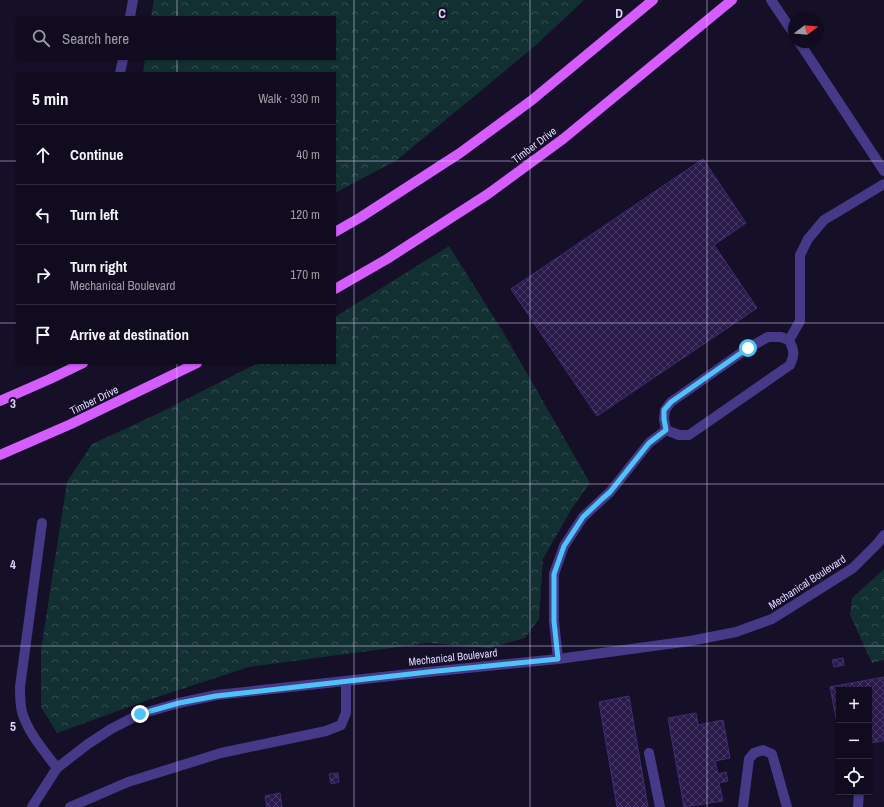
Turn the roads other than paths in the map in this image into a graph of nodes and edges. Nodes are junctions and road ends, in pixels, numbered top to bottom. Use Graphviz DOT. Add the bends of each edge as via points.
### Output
graph roads {
  1 [pos="133,0"];
  2 [pos="653,0"];
  3 [pos="732,0"];
  4 [pos="771,0"];
  5 [pos="130,16"];
  6 [pos="788,25"];
  7 [pos="803,48"];
  8 [pos="123,60"];
  9 [pos="120,72"];
  10 [pos="884,171"];
  11 [pos="884,184"];
  12 [pos="336,231"];
  13 [pos="336,288"];
  14 [pos="789,340"];
  15 [pos="81,364"];
  16 [pos="195,364"];
  17 [pos="0,401"];
  18 [pos="666,430"];
  19 [pos="0,455"];
  20 [pos="42,523"];
  21 [pos="884,535"];
  22 [pos="558,659"];
  23 [pos="346,681"];
  24 [pos="649,753"];
  25 [pos="57,768"];
  26 [pos="859,795"];
  27 [pos="32,807"];
  28 [pos="70,807"];
  29 [pos="660,807"];
  30 [pos="743,807"];
  31 [pos="787,807"];
  32 [pos="858,807"];
  1 -- 5 [label="street"];
  2 -- 12 [label="main road" via="532,100 460,153"];
  3 -- 13 [label="main road, Timber Drive" via="563,139 488,194 387,260"];
  4 -- 6 [label="street"];
  7 -- 10 [label="street"];
  8 -- 9 [label="street"];
  11 -- 14 [label="street" via="824,220 808,239 800,255 800,321"];
  14 -- 18 [label="street" via="768,337 671,402 664,410"];
  14 -- 18 [label="street" via="794,357 790,365 689,434 679,435"];
  15 -- 17 [label="main road"];
  16 -- 19 [label="main road, Timber Drive"];
  18 -- 22 [label="street" via="649,443 610,492 583,517 564,546 554,574 554,621"];
  20 -- 25 [label="street" via="20,701 33,737"];
  21 -- 22 [label="street, Mechanical Boulevard" via="853,568 772,619 736,632 690,641"];
  22 -- 23 [label="street, Mechanical Boulevard"];
  23 -- 25 [label="street, Mechanical Boulevard" via="216,696 140,714 111,729"];
  23 -- 28 [label="street" via="346,713 341,725 326,731 221,753 128,782"];
  24 -- 29 [label="street"];
  25 -- 27 [label="street, Mechanical Boulevard"];
  26 -- 32 [label="street"];
  30 -- 31 [label="street" via="749,759 754,753 763,750 772,754"];
}
